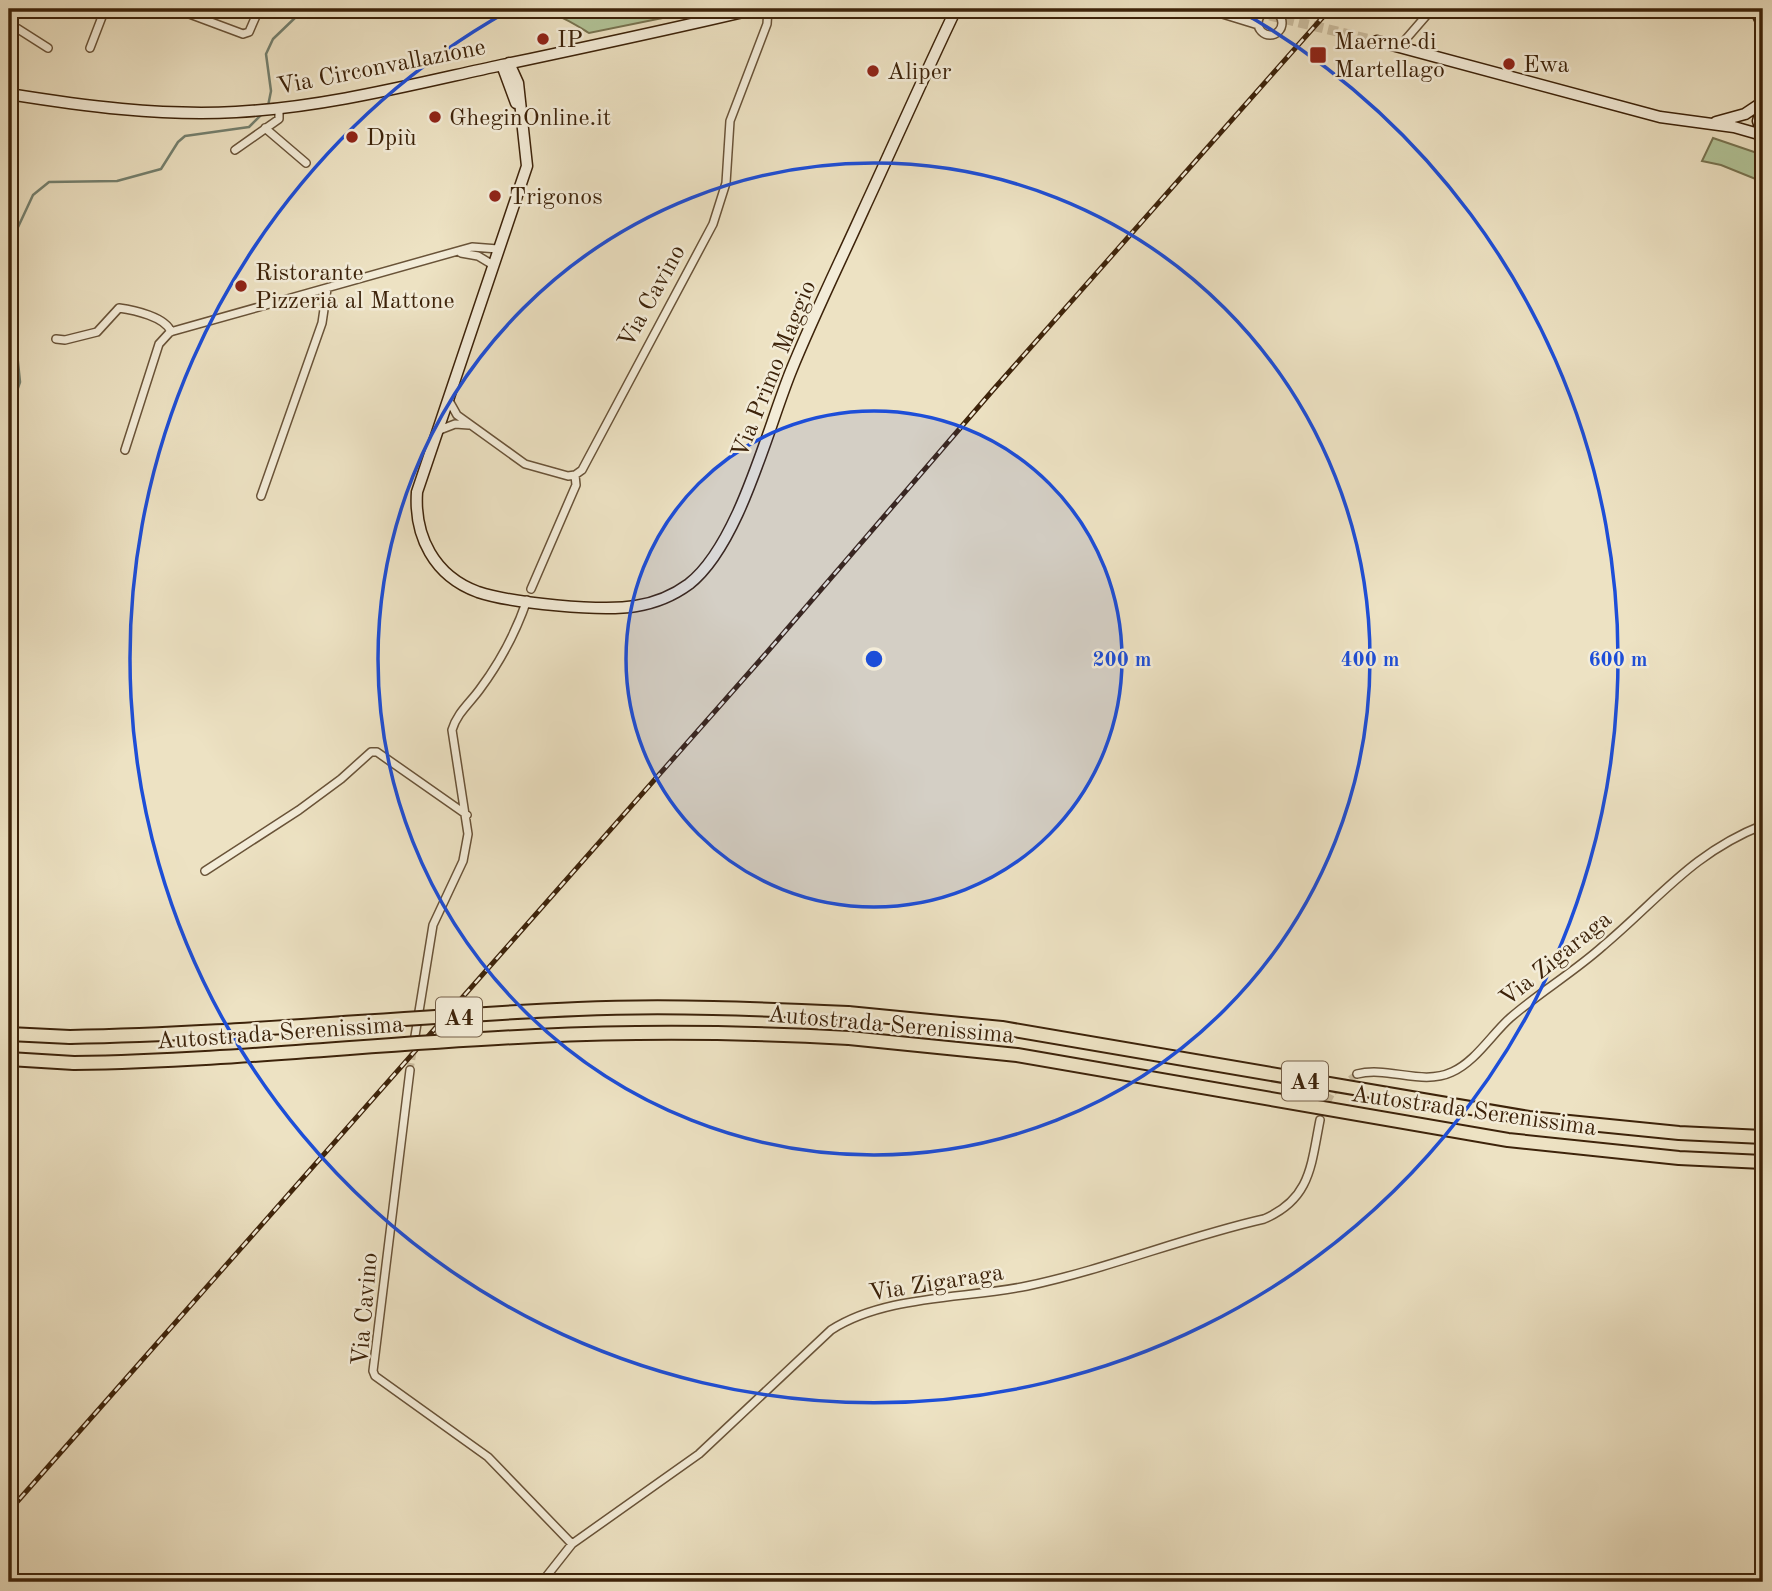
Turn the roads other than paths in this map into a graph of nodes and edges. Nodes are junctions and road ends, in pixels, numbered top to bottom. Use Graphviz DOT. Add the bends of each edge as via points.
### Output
graph roads {
  1 [pos="105,9"];
  2 [pos="176,9"];
  3 [pos="259,9"];
  4 [pos="756,9"];
  5 [pos="768,9"];
  6 [pos="955,9"];
  7 [pos="1206,9"];
  8 [pos="1243,9"];
  9 [pos="1432,9"];
  10 [pos="1755,9"];
  11 [pos="1263,11"];
  12 [pos="9,17"];
  13 [pos="1258,25"];
  14 [pos="1763,26"];
  15 [pos="1406,39"];
  16 [pos="1377,41"];
  17 [pos="48,48"];
  18 [pos="90,48"];
  19 [pos="527,60"];
  20 [pos="505,64"];
  21 [pos="517,83"];
  22 [pos="9,94"];
  23 [pos="1763,103"];
  24 [pos="278,108"];
  25 [pos="519,110"];
  26 [pos="1709,124"];
  27 [pos="265,128"];
  28 [pos="1763,136"];
  29 [pos="235,150"];
  30 [pos="306,163"];
  31 [pos="498,249"];
  32 [pos="457,253"];
  33 [pos="493,265"];
  34 [pos="327,289"];
  35 [pos="172,332"];
  36 [pos="56,338"];
  37 [pos="448,399"];
  38 [pos="469,425"];
  39 [pos="437,431"];
  40 [pos="125,450"];
  41 [pos="575,475"];
  42 [pos="261,496"];
  43 [pos="531,589"];
  44 [pos="527,600"];
  45 [pos="467,816"];
  46 [pos="1763,825"];
  47 [pos="205,871"];
  48 [pos="9,1034"];
  49 [pos="415,1036"];
  50 [pos="9,1059"];
  51 [pos="410,1070"];
  52 [pos="1357,1074"];
  53 [pos="1320,1120"];
  54 [pos="1763,1137"];
  55 [pos="1763,1162"];
  56 [pos="572,1545"];
  57 [pos="542,1582"];
  1 -- 18 [label="street"];
  2 -- 3 [label="street" via="243,34 249,32"];
  4 -- 19 [label="street, Via Circonvallazione"];
  5 -- 41 [label="street, Via Cavino" via="767,24 730,121 726,183 713,223 582,470"];
  6 -- 44 [label="street, Via Primo Maggio" via="790,372 723,542 708,566 677,592 637,606"];
  7 -- 13 [label="street"];
  8 -- 11 [label="street"];
  9 -- 15 [label="street"];
  10 -- 14 [label="street"];
  11 -- 13 [label="street"];
  11 -- 13 [label="street" via="1282,20 1278,32 1265,34"];
  12 -- 17 [label="street" via="15,27"];
  16 -- 26 [label="street" via="1660,117"];
  19 -- 20 [label="street, Via Circonvallazione"];
  19 -- 21 [label="street"];
  20 -- 21 [label="street"];
  20 -- 24 [label="street, Via Circonvallazione" via="341,100"];
  20 -- 25 [label="street"];
  21 -- 25 [label="street"];
  22 -- 24 [label="street, Via Circonvallazione" via="123,110"];
  23 -- 26 [label="street"];
  23 -- 28 [label="street" via="1758,121"];
  24 -- 27 [label="street" via="279,119"];
  25 -- 31 [label="street, Via Primo Maggio" via="527,166"];
  26 -- 28 [label="street"];
  27 -- 29 [label="street"];
  27 -- 30 [label="street"];
  31 -- 32 [label="street" via="487,246"];
  31 -- 33 [label="street, Via Primo Maggio"];
  32 -- 33 [label="street" via="472,254"];
  32 -- 34 [label="street"];
  33 -- 37 [label="street, Via Primo Maggio"];
  34 -- 35 [label="street"];
  34 -- 42 [label="street" via="322,323"];
  35 -- 36 [label="street" via="159,320 119,308 97,332"];
  35 -- 40 [label="street" via="159,344"];
  37 -- 38 [label="street"];
  37 -- 39 [label="street, Via Primo Maggio"];
  38 -- 39 [label="street" via="455,424"];
  38 -- 41 [label="street" via="526,464"];
  39 -- 44 [label="street, Via Primo Maggio" via="417,499 429,552 438,566 464,586 492,596"];
  41 -- 43 [label="street, Via Cavino" via="576,485"];
  44 -- 45 [label="street" via="511,639 452,730"];
  45 -- 47 [label="street" via="371,752 299,810"];
  45 -- 49 [label="street" via="463,861 433,925"];
  46 -- 52 [label="street, Via Zigaraga" via="1683,870 1609,942 1510,1017 1451,1073 1430,1077 1377,1071"];
  48 -- 54 [label="highway, Autostrada Serenissima / A4, bridge" via="70,1037 234,1032 578,1009 848,1013 1002,1028 1529,1118"];
  50 -- 55 [label="highway, Autostrada Serenissima / A4, bridge" via="188,1061 534,1036 746,1032 849,1038 1017,1055 1508,1140"];
  51 -- 56 [label="street, Via Cavino" via="375,1376 488,1457"];
  53 -- 56 [label="street, Via Zigaraga" via="1301,1193 1285,1209 1264,1219 1027,1286 891,1305 848,1319 699,1454"];
  56 -- 57 [label="street, Via Zigaraga"];
}
